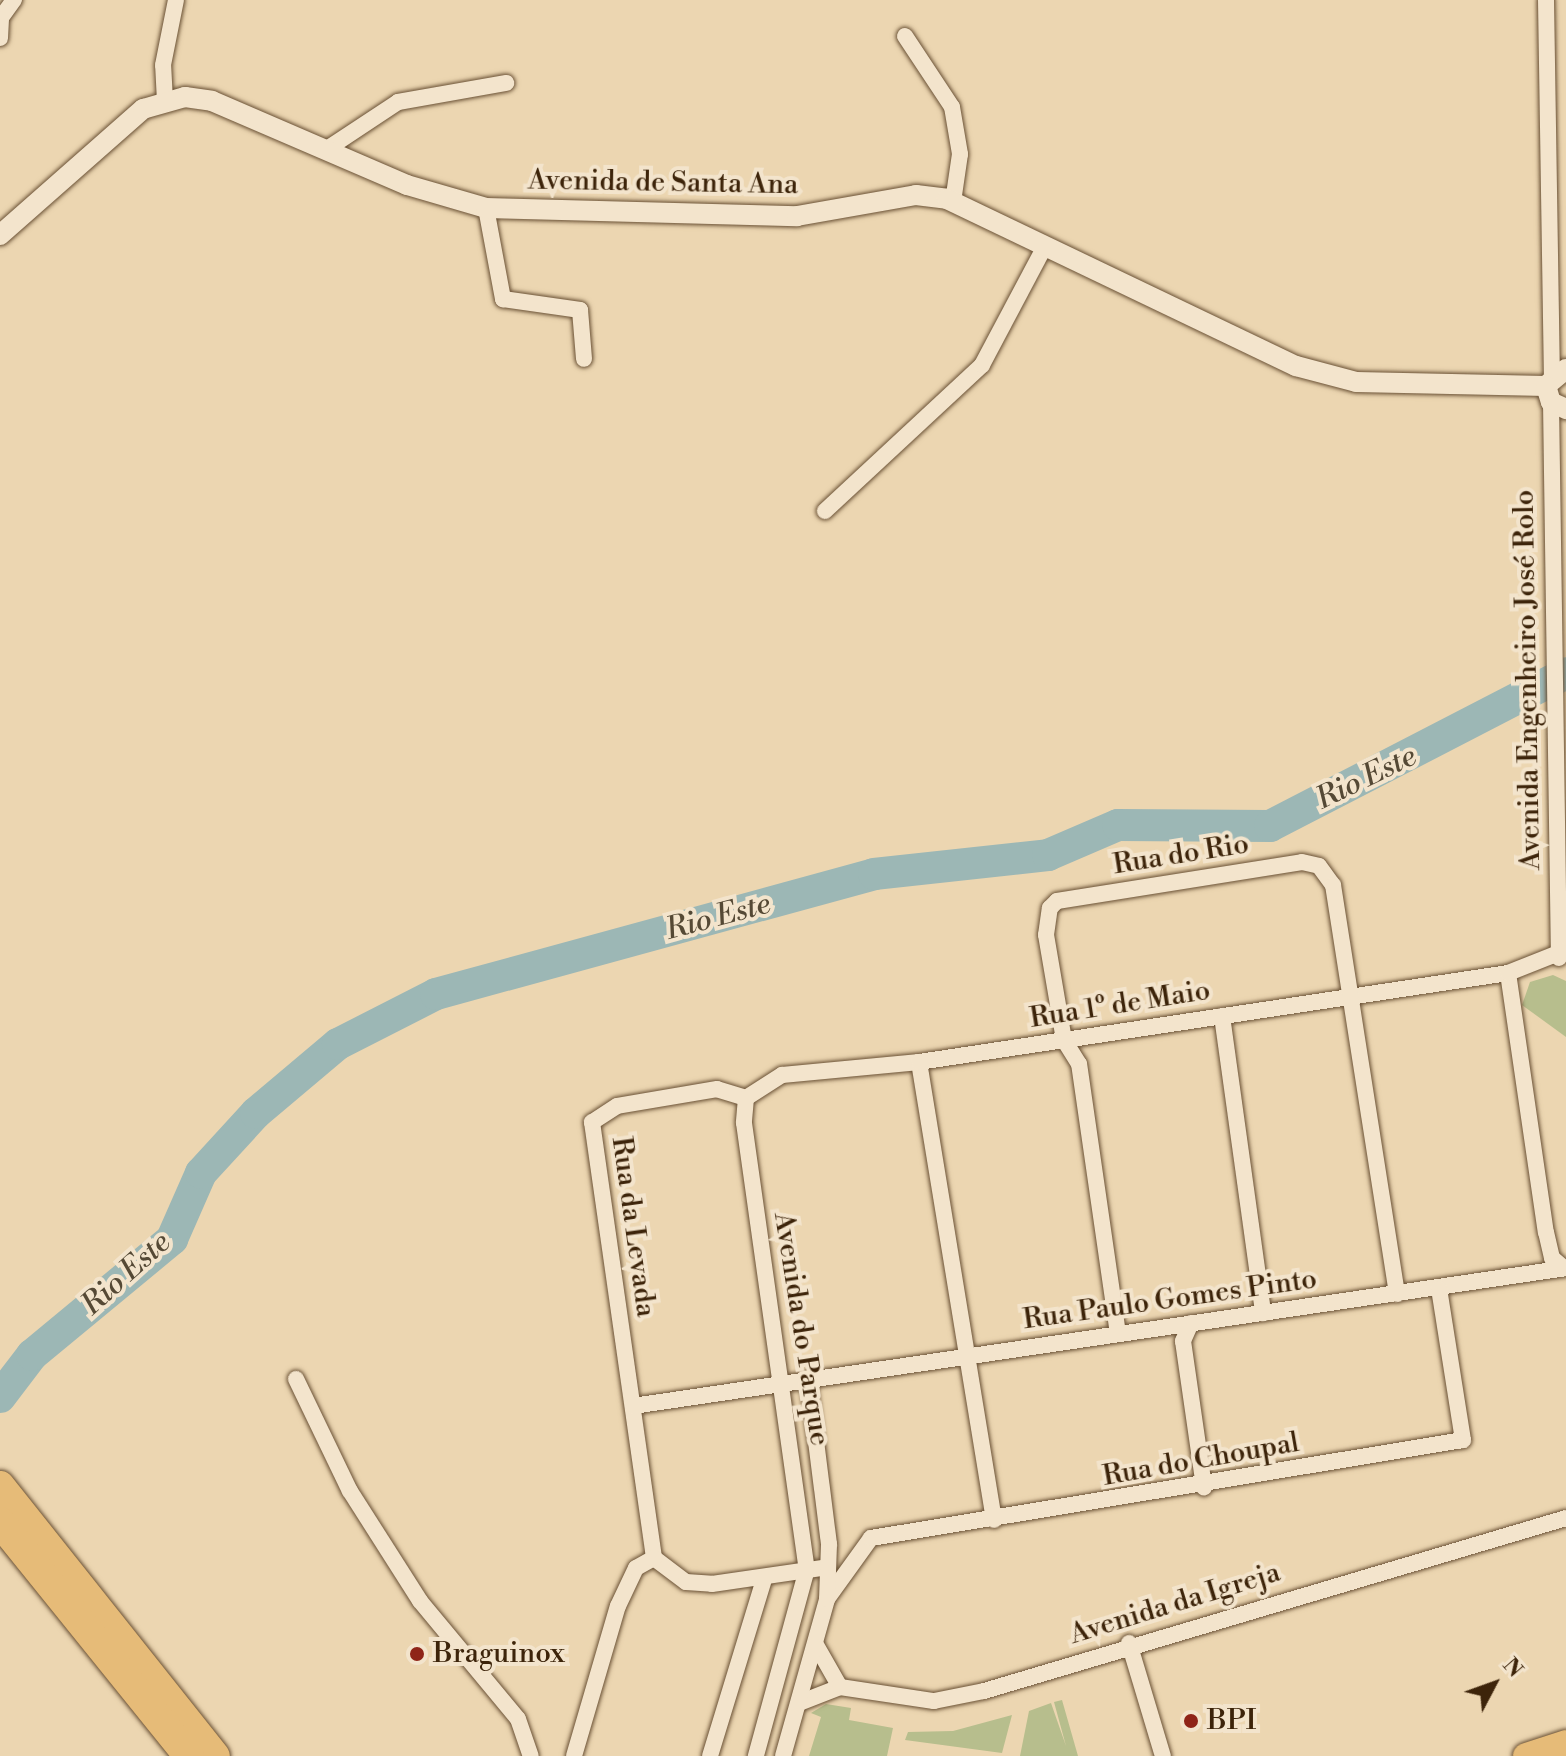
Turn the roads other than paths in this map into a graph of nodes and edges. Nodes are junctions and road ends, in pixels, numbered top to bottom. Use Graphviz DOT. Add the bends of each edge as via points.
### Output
graph roads {
  1 [pos="14,0"];
  2 [pos="176,0"];
  3 [pos="1546,0"];
  4 [pos="0,19"];
  5 [pos="905,36"];
  6 [pos="0,38"];
  7 [pos="506,83"];
  8 [pos="165,101"];
  9 [pos="327,149"];
  10 [pos="953,202"];
  11 [pos="486,208"];
  12 [pos="0,235"];
  13 [pos="1045,246"];
  14 [pos="584,359"];
  15 [pos="1556,388"];
  16 [pos="825,511"];
  17 [pos="1562,954"];
  18 [pos="1508,973"];
  19 [pos="1354,996"];
  20 [pos="1222,1016"];
  21 [pos="1064,1040"];
  22 [pos="919,1062"];
  23 [pos="746,1098"];
  24 [pos="1565,1268"];
  25 [pos="1439,1289"];
  26 [pos="1397,1294"];
  27 [pos="1263,1313"];
  28 [pos="1191,1323"];
  29 [pos="1118,1334"];
  30 [pos="964,1355"];
  31 [pos="808,1378"];
  32 [pos="296,1379"];
  33 [pos="783,1382"];
  34 [pos="633,1406"];
  35 [pos="0,1486"];
  36 [pos="1204,1487"];
  37 [pos="1566,1518"];
  38 [pos="994,1520"];
  39 [pos="0,1522"];
  40 [pos="654,1558"];
  41 [pos="828,1567"];
  42 [pos="807,1569"];
  43 [pos="764,1579"];
  44 [pos="827,1599"];
  45 [pos="1129,1643"];
  46 [pos="816,1645"];
  47 [pos="136,1673"];
  48 [pos="780,1675"];
  49 [pos="806,1681"];
  50 [pos="840,1687"];
  51 [pos="799,1703"];
  52 [pos="1566,1743"];
  53 [pos="189,1756"];
  54 [pos="215,1756"];
  55 [pos="531,1756"];
  56 [pos="574,1756"];
  57 [pos="710,1756"];
  58 [pos="756,1756"];
  59 [pos="783,1756"];
  60 [pos="1163,1756"];
  61 [pos="1526,1756"];
  1 -- 4 [label="street"];
  2 -- 8 [label="street" via="163,65"];
  3 -- 15 [label="street, Avenida Engenheiro José Rolo"];
  4 -- 6 [label="street"];
  5 -- 10 [label="street" via="952,107 960,154"];
  7 -- 9 [label="street" via="398,102"];
  8 -- 9 [label="street, Avenida de Santa Ana" via="212,101"];
  8 -- 12 [label="street, Avenida de Santa Ana" via="121,126"];
  9 -- 11 [label="street, Avenida de Santa Ana" via="407,185"];
  10 -- 11 [label="street, Avenida de Santa Ana" via="916,195 797,216"];
  10 -- 13 [label="street, Avenida de Santa Ana"];
  11 -- 14 [label="street" via="503,299 580,310"];
  13 -- 15 [label="street, Avenida de Santa Ana" via="1313,371 1356,382"];
  13 -- 16 [label="street" via="982,365"];
  15 -- 17 [label="street, Avenida Engenheiro José Rolo" via="1554,646"];
  17 -- 18 [label="street, Avenida Engenheiro José Rolo"];
  18 -- 19 [label="street, Rua 1º de Maio"];
  18 -- 24 [label="street" via="1546,1232"];
  19 -- 20 [label="street, Rua 1º de Maio"];
  19 -- 21 [label="street, Rua do Rio" via="1333,885 1319,866 1302,862 1057,901 1046,935"];
  19 -- 26 [label="street"];
  20 -- 21 [label="street, Rua 1º de Maio"];
  20 -- 27 [label="street"];
  21 -- 22 [label="street, Rua 1º de Maio"];
  21 -- 29 [label="street" via="1079,1064"];
  22 -- 23 [label="street, Rua 1º de Maio" via="782,1075"];
  22 -- 30 [label="street"];
  23 -- 33 [label="street, Avenida do Parque" via="744,1123"];
  23 -- 34 [label="street, Rua da Levada" via="717,1089 617,1106 592,1122"];
  24 -- 25 [label="street, Rua Paulo Gomes Pinto"];
  25 -- 26 [label="street, Rua Paulo Gomes Pinto"];
  25 -- 36 [label="street, Rua do Choupal" via="1463,1440"];
  26 -- 27 [label="street, Rua Paulo Gomes Pinto"];
  27 -- 28 [label="street, Rua Paulo Gomes Pinto"];
  28 -- 29 [label="street, Rua Paulo Gomes Pinto"];
  28 -- 36 [label="street" via="1183,1341"];
  29 -- 30 [label="street, Rua Paulo Gomes Pinto"];
  30 -- 31 [label="street, Rua Paulo Gomes Pinto"];
  30 -- 38 [label="street"];
  31 -- 33 [label="street, Rua Paulo Gomes Pinto"];
  31 -- 41 [label="street, Avenida do Parque"];
  32 -- 55 [label="street" via="350,1491 420,1601 518,1719"];
  33 -- 34 [label="street"];
  33 -- 42 [label="street, Avenida do Parque"];
  34 -- 40 [label="street, Rua da Levada"];
  35 -- 47 [label="highway"];
  36 -- 38 [label="street, Rua do Choupal"];
  37 -- 45 [label="street, Avenida da Igreja"];
  38 -- 44 [label="street, Rua do Choupal" via="871,1538"];
  39 -- 47 [label="highway"];
  40 -- 43 [label="street" via="686,1582"];
  40 -- 56 [label="street" via="636,1568 618,1606"];
  41 -- 42 [label="street"];
  41 -- 44 [label="street, Avenida do Parque"];
  42 -- 43 [label="street"];
  42 -- 48 [label="street, Avenida do Parque"];
  43 -- 57 [label="street"];
  44 -- 46 [label="street, Avenida do Parque"];
  45 -- 50 [label="street, Avenida da Igreja" via="934,1701"];
  45 -- 60 [label="street"];
  46 -- 49 [label="street, Avenida do Parque"];
  46 -- 50 [label="street"];
  47 -- 53 [label="highway"];
  47 -- 54 [label="highway"];
  48 -- 49 [label="street"];
  48 -- 58 [label="street, Avenida do Parque"];
  49 -- 51 [label="street, Avenida do Parque"];
  50 -- 51 [label="street, Avenida da Igreja"];
  51 -- 59 [label="street, Avenida do Parque"];
  52 -- 61 [label="main road"];
}
